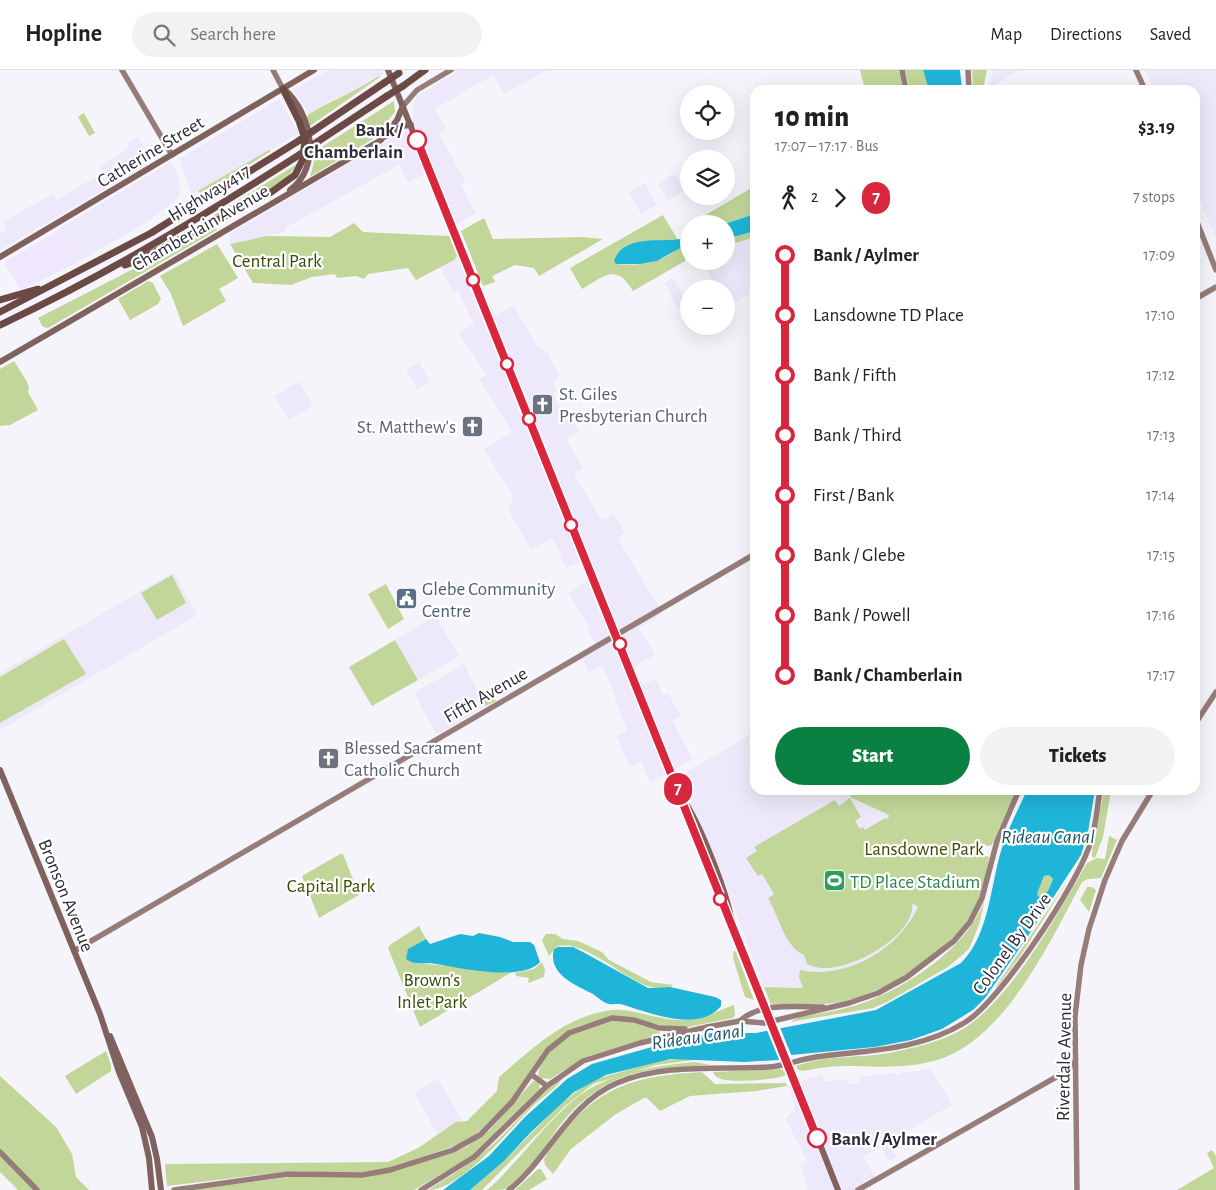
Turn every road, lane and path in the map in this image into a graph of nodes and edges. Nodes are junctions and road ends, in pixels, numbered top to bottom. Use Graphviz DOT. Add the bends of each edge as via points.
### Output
graph roads {
  1 [pos="122,70"];
  2 [pos="272,70"];
  3 [pos="314,70"];
  4 [pos="388,70"];
  5 [pos="425,70"];
  6 [pos="431,70"];
  7 [pos="451,70"];
  8 [pos="902,70"];
  9 [pos="968,70"];
  10 [pos="1136,70"];
  11 [pos="401,72"];
  12 [pos="417,76"];
  13 [pos="905,85"];
  14 [pos="969,85"];
  15 [pos="1143,85"];
  16 [pos="283,89"];
  17 [pos="403,106"];
  18 [pos="411,125"];
  19 [pos="381,140"];
  20 [pos="172,155"];
  21 [pos="274,201"];
  22 [pos="1200,230"];
  23 [pos="0,257"];
  24 [pos="1216,270"];
  25 [pos="104,272"];
  26 [pos="1216,286"];
  27 [pos="25,296"];
  28 [pos="1200,296"];
  29 [pos="0,300"];
  30 [pos="0,312"];
  31 [pos="0,325"];
  32 [pos="0,362"];
  33 [pos="750,557"];
  34 [pos="616,635"];
  35 [pos="1216,692"];
  36 [pos="1200,716"];
  37 [pos="0,770"];
  38 [pos="1017,795"];
  39 [pos="1099,795"];
  40 [pos="1150,795"];
  41 [pos="74,951"];
  42 [pos="834,1006"];
  43 [pos="740,1020"];
  44 [pos="707,1027"];
  45 [pos="106,1031"];
  46 [pos="1075,1062"];
  47 [pos="532,1075"];
  48 [pos="547,1086"];
  49 [pos="0,1146"];
  50 [pos="0,1152"];
  51 [pos="14,1167"];
  52 [pos="160,1188"];
  53 [pos="37,1190"];
  54 [pos="152,1190"];
  55 [pos="174,1190"];
  56 [pos="421,1190"];
  57 [pos="509,1190"];
  58 [pos="838,1190"];
  59 [pos="858,1190"];
  60 [pos="1077,1190"];
  1 -- 20 [label="main road"];
  2 -- 16 [label="main road"];
  3 -- 16 [label="main road, Catherine Street"];
  4 -- 17 [label="main road"];
  5 -- 12 [label="highway, Highway 417"];
  6 -- 12 [label="highway"];
  7 -- 17 [label="main road" via="417,90"];
  8 -- 13 [label="main road"];
  9 -- 14 [label="main road"];
  10 -- 15 [label="main road"];
  11 -- 27 [label="highway, bridge" via="151,233 59,282"];
  12 -- 25 [label="highway, Highway 417, bridge" via="202,216"];
  16 -- 20 [label="main road, Catherine Street"];
  16 -- 21 [label="main road" via="290,94 304,120 310,153 307,169 299,183"];
  16 -- 25 [label="highway" via="305,139 303,159 291,180 139,260"];
  17 -- 18 [label="main road"];
  17 -- 19 [label="main road, Chamberlain Avenue" via="397,120"];
  18 -- 19 [label="main road" via="402,126"];
  18 -- 34 [label="main road"];
  19 -- 21 [label="main road, Chamberlain Avenue"];
  20 -- 23 [label="main road, Catherine Street"];
  21 -- 32 [label="main road, Chamberlain Avenue"];
  22 -- 24 [label="main road"];
  25 -- 31 [label="highway, Highway 417"];
  26 -- 28 [label="main road"];
  27 -- 29 [label="highway"];
  27 -- 30 [label="highway"];
  33 -- 34 [label="main road, Fifth Avenue"];
  34 -- 41 [label="main road, Fifth Avenue"];
  34 -- 58 [label="main road, bridge" via="682,798 684,811 730,911"];
  35 -- 36 [label="main road"];
  37 -- 41 [label="main road, Bronson Avenue"];
  38 -- 42 [label="main road" via="997,841 980,904 964,931 900,981 865,998"];
  39 -- 57 [label="main road, Colonel By Drive" via="1092,838 1078,872 1007,980 974,1017 925,1041 891,1050 816,1057 771,1067 714,1067 655,1073 617,1083 567,1121 538,1161"];
  40 -- 46 [label="main road, Riverdale Avenue" via="1122,841 1089,929 1076,1004"];
  41 -- 45 [label="main road, Bronson Avenue"];
  42 -- 43 [label="main road" via="764,1023"];
  42 -- 43 [label="main road" via="772,1008"];
  43 -- 44 [label="main road"];
  44 -- 47 [label="main road" via="670,1030 629,1020 607,1020 559,1039"];
  44 -- 48 [label="main road" via="590,1058"];
  45 -- 52 [label="main road, Bronson Avenue" via="115,1045 151,1135"];
  45 -- 54 [label="main road, Bronson Avenue" via="144,1133"];
  46 -- 59 [label="main road" via="1065,1072"];
  46 -- 60 [label="main road, Riverdale Avenue"];
  47 -- 48 [label="main road"];
  47 -- 55 [label="main road" via="486,1130 452,1150 374,1173 288,1174"];
  48 -- 56 [label="main road" via="474,1157"];
  49 -- 51 [label="main road"];
  50 -- 51 [label="main road"];
  51 -- 53 [label="main road"];
}
